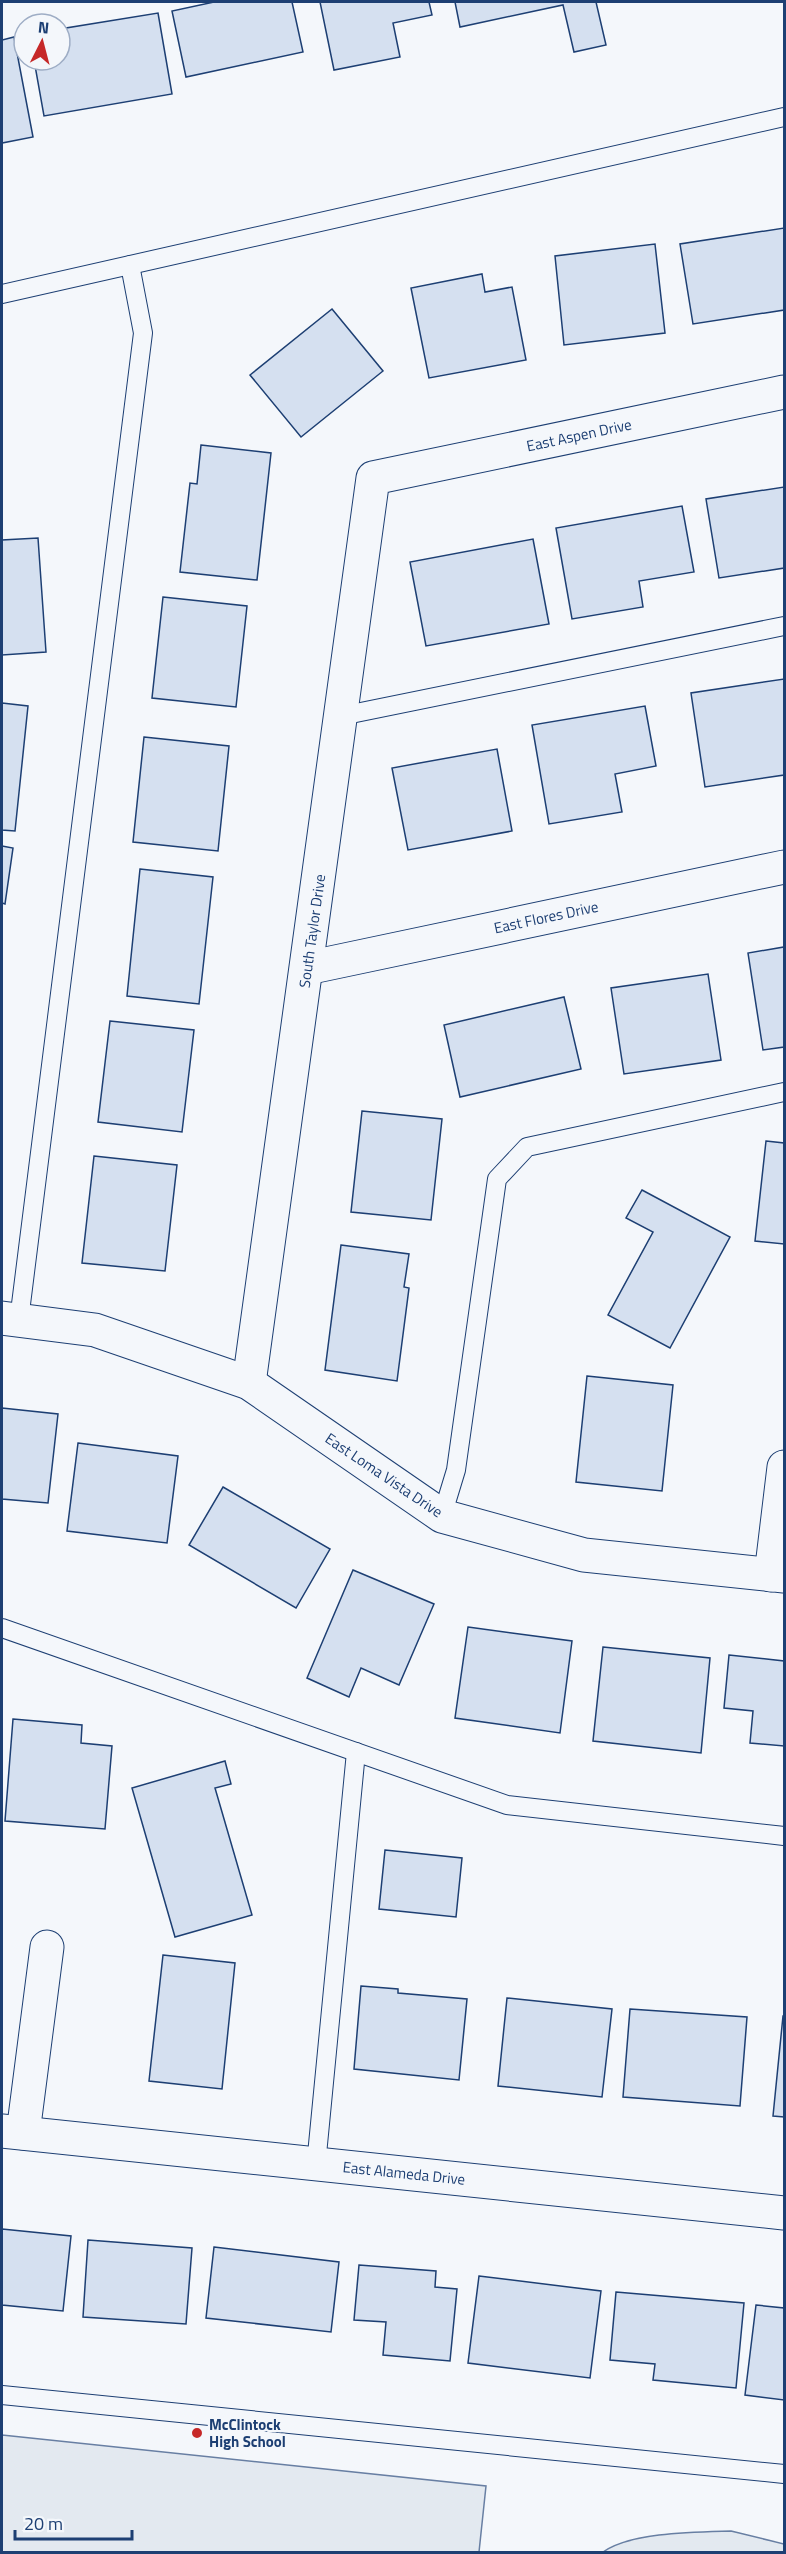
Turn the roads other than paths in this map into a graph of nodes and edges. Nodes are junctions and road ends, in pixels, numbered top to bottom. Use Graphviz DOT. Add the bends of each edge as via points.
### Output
graph roads {
  1 [pos="784,117"];
  2 [pos="130,265"];
  3 [pos="2,294"];
  4 [pos="784,392"];
  5 [pos="373,478"];
  6 [pos="784,626"];
  7 [pos="341,716"];
  8 [pos="784,867"];
  9 [pos="307,968"];
  10 [pos="784,1092"];
  11 [pos="10,1319"];
  12 [pos="249,1383"];
  13 [pos="784,1467"];
  14 [pos="442,1516"];
  15 [pos="778,1576"];
  16 [pos="2,1628"];
  17 [pos="356,1752"];
  18 [pos="784,1836"];
  19 [pos="47,1947"];
  20 [pos="12,2132"];
  21 [pos="316,2165"];
  22 [pos="784,2213"];
  23 [pos="2,2395"];
  24 [pos="784,2474"];
  1 -- 2 [label="lane"];
  2 -- 3 [label="lane"];
  2 -- 11 [label="lane" via="143,333"];
  4 -- 5 [label="street, East Aspen Drive"];
  5 -- 7 [label="street, South Taylor Drive"];
  6 -- 7 [label="lane"];
  7 -- 9 [label="street, South Taylor Drive"];
  8 -- 9 [label="street, East Flores Drive"];
  9 -- 12 [label="street, South Taylor Drive"];
  10 -- 14 [label="lane" via="527,1147 497,1179 456,1470"];
  11 -- 12 [label="street, East Loma Vista Drive" via="95,1330"];
  12 -- 14 [label="street, East Loma Vista Drive"];
  13 -- 15 [label="street"];
  14 -- 15 [label="street, East Loma Vista Drive" via="584,1555"];
  16 -- 17 [label="lane"];
  17 -- 18 [label="lane" via="507,1805"];
  17 -- 21 [label="lane"];
  19 -- 20 [label="street, East Alameda Drive"];
  20 -- 21 [label="street, East Alameda Drive"];
  21 -- 22 [label="street, East Alameda Drive"];
  23 -- 24 [label="lane"];
}
